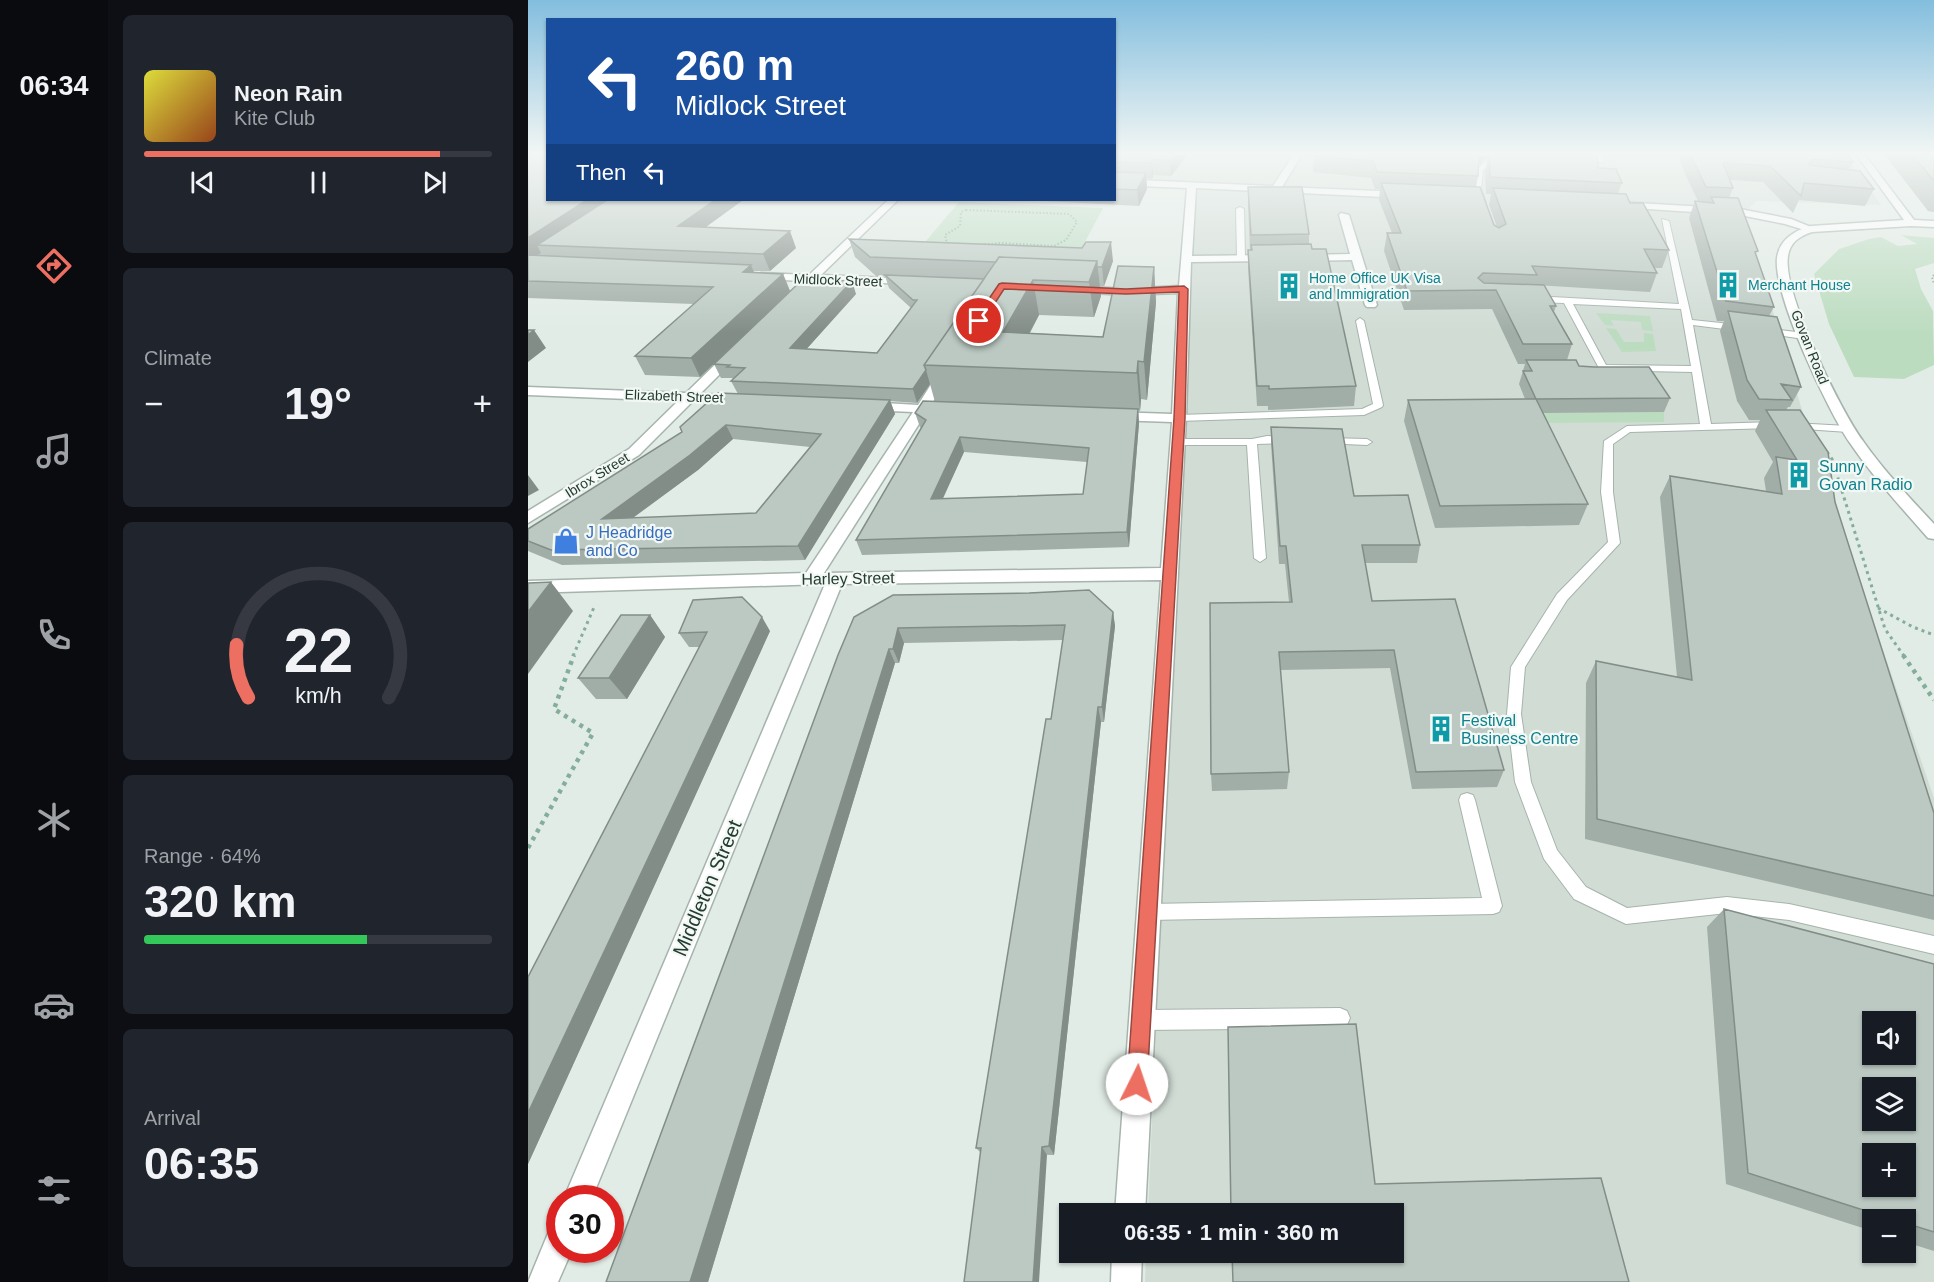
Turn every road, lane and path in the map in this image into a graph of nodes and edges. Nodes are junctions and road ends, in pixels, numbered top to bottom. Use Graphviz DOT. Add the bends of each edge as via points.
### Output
graph roads {
  1 [pos="879,214"];
  2 [pos="961,214"];
  3 [pos="1065,214"];
  4 [pos="1190,214"];
  5 [pos="1240,214"];
  6 [pos="1758,214"];
  7 [pos="1905,214"];
  8 [pos="1344,215"];
  9 [pos="1665,220"];
  10 [pos="1911,223"];
  11 [pos="1934,224"];
  12 [pos="1811,229"];
  13 [pos="1357,257"];
  14 [pos="1186,259"];
  15 [pos="1241,259"];
  16 [pos="1934,275"];
  17 [pos="753,276"];
  18 [pos="812,279"];
  19 [pos="918,283"];
  20 [pos="1934,284"];
  21 [pos="1058,289"];
  22 [pos="1184,289"];
  23 [pos="795,294"];
  24 [pos="1524,298"];
  25 [pos="1567,300"];
  26 [pos="1371,305"];
  27 [pos="1685,307"];
  28 [pos="1360,321"];
  29 [pos="1688,322"];
  30 [pos="1804,336"];
  31 [pos="746,342"];
  32 [pos="952,362"];
  33 [pos="1603,368"];
  34 [pos="1591,369"];
  35 [pos="1695,369"];
  36 [pos="528,391"];
  37 [pos="689,397"];
  38 [pos="747,400"];
  39 [pos="852,405"];
  40 [pos="921,409"];
  41 [pos="957,411"];
  42 [pos="1097,416"];
  43 [pos="1179,418"];
  44 [pos="1706,427"];
  45 [pos="1810,427"];
  46 [pos="1848,429"];
  47 [pos="1178,442"];
  48 [pos="1252,442"];
  49 [pos="1367,442"];
  50 [pos="528,518"];
  51 [pos="1934,534"];
  52 [pos="1260,558"];
  53 [pos="1168,574"];
  54 [pos="836,578"];
  55 [pos="811,579"];
  56 [pos="604,585"];
  57 [pos="528,587"];
  58 [pos="1878,608"];
  59 [pos="1934,635"];
  60 [pos="1934,700"];
  61 [pos="1467,800"];
  62 [pos="528,848"];
  63 [pos="1148,912"];
  64 [pos="1934,945"];
  65 [pos="1340,1018"];
  66 [pos="1141,1020"];
  67 [pos="583,1185"];
  68 [pos="1131,1203"];
  69 [pos="551,1263"];
  70 [pos="1126,1263"];
  71 [pos="543,1282"];
  72 [pos="1125,1282"];
  1 -- 18 [label="street"];
  2 -- 3 [label="path" via="960,226 945,235 947,244 1054,246 1066,240 1077,222"];
  4 -- 14 [label="street"];
  5 -- 15 [label="lane"];
  6 -- 12 [label="street"];
  7 -- 10 [label="street"];
  8 -- 13 [label="street"];
  9 -- 27 [label="lane"];
  10 -- 11 [label="street, Govan Road"];
  10 -- 12 [label="street, Govan Road"];
  12 -- 30 [label="street, Govan Road" via="1796,234 1787,243 1782,261"];
  13 -- 15 [label="street"];
  13 -- 26 [label="street"];
  14 -- 15 [label="street"];
  14 -- 22 [label="street"];
  16 -- 20 [label="path"];
  17 -- 18 [label="street, Midlock Street"];
  18 -- 19 [label="street, Midlock Street"];
  18 -- 23 [label="street"];
  21 -- 22 [label="street"];
  22 -- 43 [label="street"];
  24 -- 25 [label="lane"];
  25 -- 27 [label="lane"];
  25 -- 33 [label="lane"];
  27 -- 29 [label="lane"];
  28 -- 43 [label="lane" via="1378,405 1364,412"];
  29 -- 30 [label="lane"];
  29 -- 35 [label="lane"];
  30 -- 46 [label="street, Govan Road"];
  31 -- 37 [label="street, Ibrox Street"];
  32 -- 40 [label="street"];
  33 -- 34 [label="lane"];
  33 -- 35 [label="lane"];
  35 -- 44 [label="lane"];
  36 -- 37 [label="street, Elizabeth Street"];
  37 -- 38 [label="street, Elizabeth Street"];
  37 -- 50 [label="street, Ibrox Street" via="634,453"];
  39 -- 40 [label="street"];
  40 -- 41 [label="street"];
  40 -- 55 [label="street"];
  42 -- 43 [label="street"];
  43 -- 47 [label="street"];
  44 -- 45 [label="lane"];
  44 -- 64 [label="lane" via="1627,429 1608,442 1607,492 1614,543 1562,597 1518,667 1514,714 1523,782 1550,854 1580,893 1626,916 1726,905 1789,912"];
  45 -- 46 [label="lane"];
  45 -- 58 [label="path" via="1832,459"];
  46 -- 51 [label="street, Govan Road"];
  47 -- 48 [label="lane"];
  47 -- 53 [label="street"];
  48 -- 49 [label="lane"];
  48 -- 52 [label="lane"];
  53 -- 54 [label="street, Harley Street"];
  53 -- 63 [label="street"];
  54 -- 55 [label="street, Harley Street"];
  54 -- 67 [label="street, Middleton Street"];
  55 -- 56 [label="street, Harley Street"];
  56 -- 57 [label="street, Harley Street"];
  56 -- 62 [label="path" via="554,709 593,733"];
  58 -- 59 [label="path"];
  58 -- 60 [label="path" via="1884,629"];
  61 -- 63 [label="lane" via="1493,906"];
  63 -- 66 [label="street"];
  65 -- 66 [label="lane"];
  66 -- 68 [label="street"];
  69 -- 71 [label="street"];
  70 -- 72 [label="street"];
}
